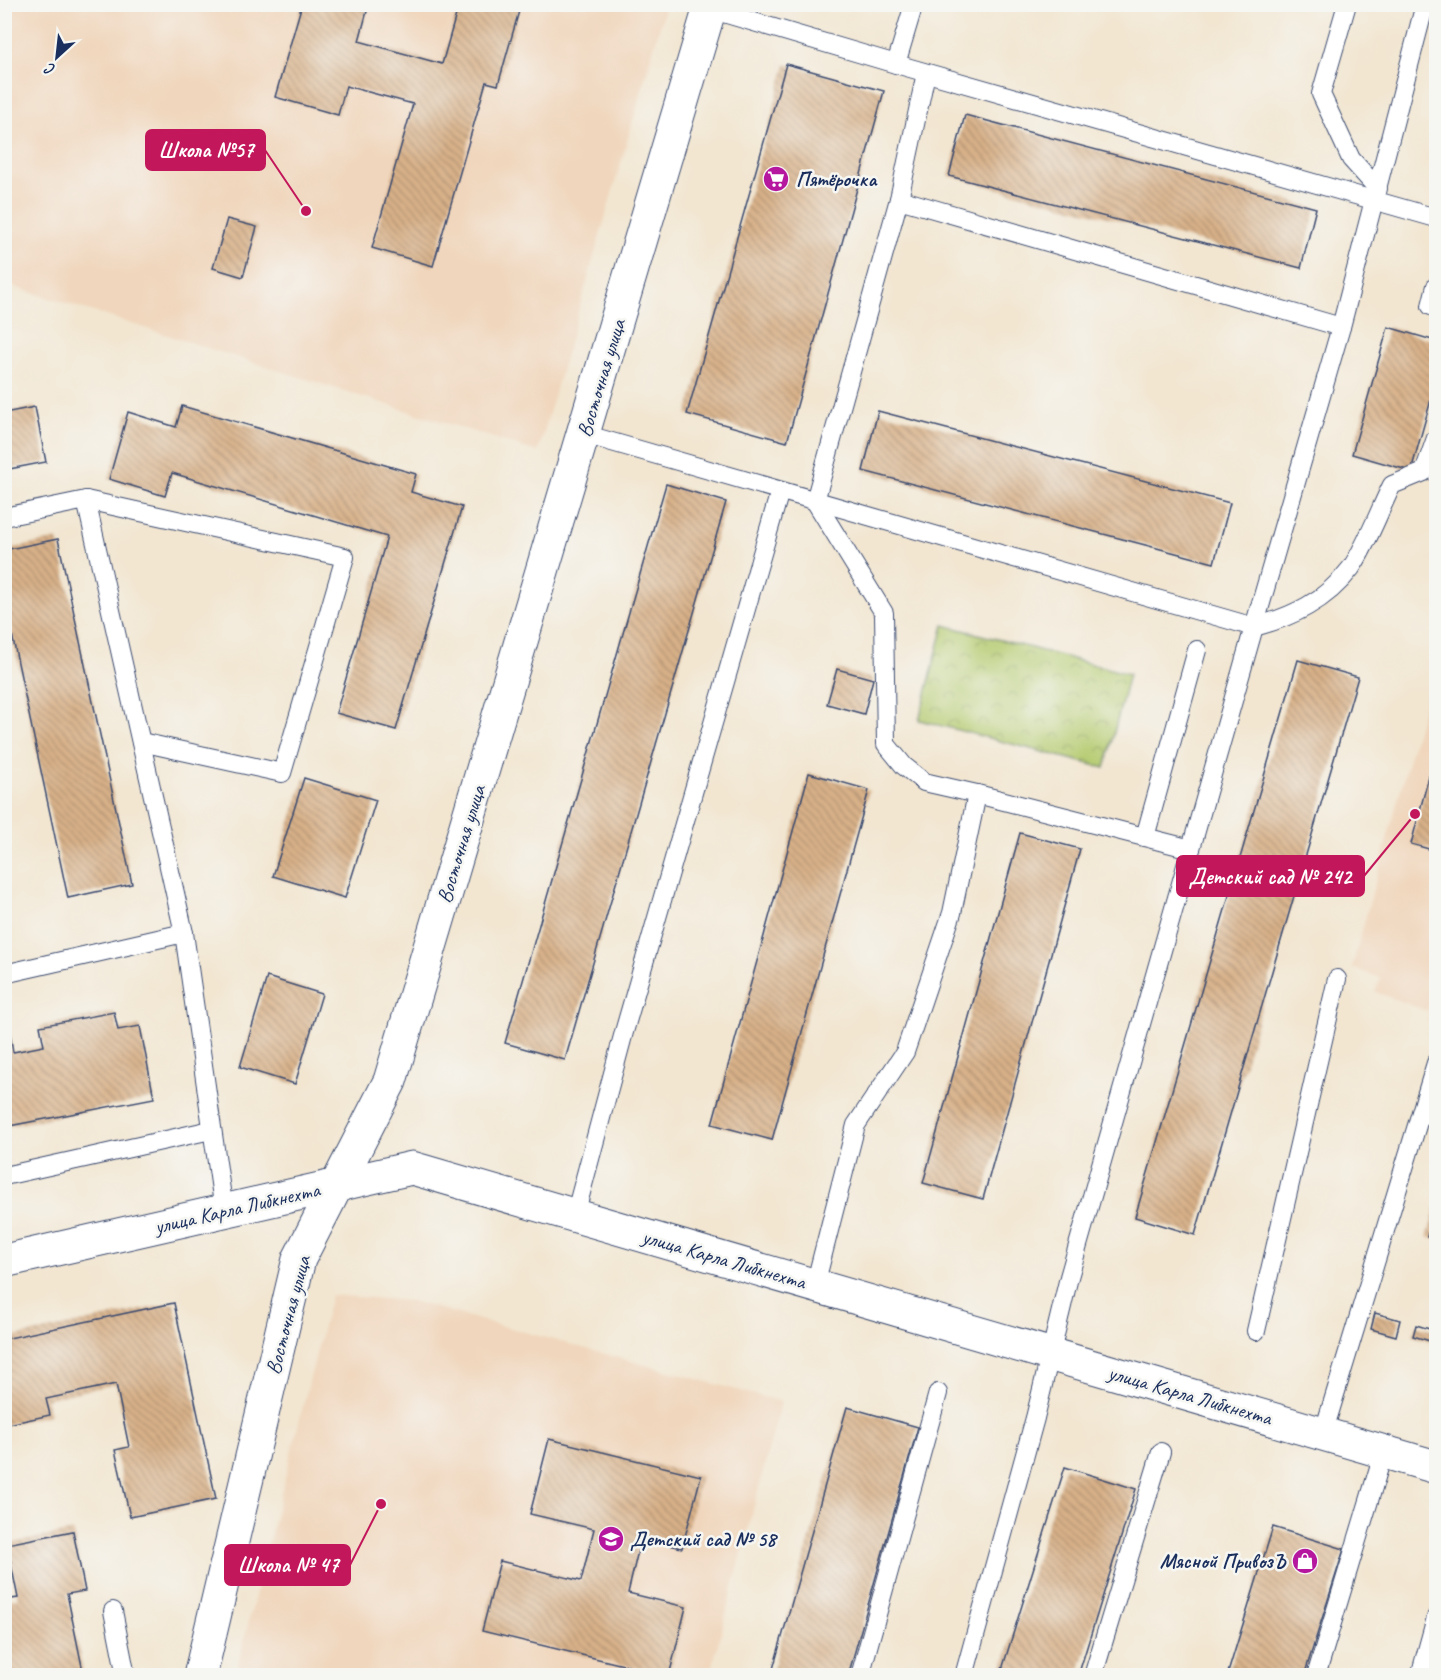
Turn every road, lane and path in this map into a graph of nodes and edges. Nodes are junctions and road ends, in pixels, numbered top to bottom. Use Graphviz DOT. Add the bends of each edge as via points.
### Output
graph roads {
  1 [pos="914,4"];
  2 [pos="1347,4"];
  3 [pos="1425,4"];
  4 [pos="711,7"];
  5 [pos="896,64"];
  6 [pos="926,73"];
  7 [pos="1377,195"];
  8 [pos="898,199"];
  9 [pos="1437,218"];
  10 [pos="1437,286"];
  11 [pos="1431,306"];
  12 [pos="1341,327"];
  13 [pos="584,434"];
  14 [pos="1437,438"];
  15 [pos="780,491"];
  16 [pos="86,500"];
  17 [pos="815,501"];
  18 [pos="4,518"];
  19 [pos="1254,627"];
  20 [pos="1197,650"];
  21 [pos="141,742"];
  22 [pos="977,794"];
  23 [pos="1145,837"];
  24 [pos="1191,849"];
  25 [pos="184,933"];
  26 [pos="4,974"];
  27 [pos="1337,979"];
  28 [pos="1437,1063"];
  29 [pos="211,1130"];
  30 [pos="4,1176"];
  31 [pos="339,1184"];
  32 [pos="224,1211"];
  33 [pos="575,1215"];
  34 [pos="4,1261"];
  35 [pos="815,1285"];
  36 [pos="1256,1331"];
  37 [pos="1051,1354"];
  38 [pos="938,1393"];
  39 [pos="1323,1434"];
  40 [pos="1384,1451"];
  41 [pos="1161,1452"];
  42 [pos="1437,1467"];
  43 [pos="113,1611"];
  44 [pos="1437,1618"];
  45 [pos="126,1676"];
  46 [pos="200,1676"];
  47 [pos="860,1676"];
  48 [pos="963,1676"];
  49 [pos="1093,1676"];
  50 [pos="1316,1676"];
  51 [pos="1420,1676"];
  1 -- 5 [label="lane"];
  2 -- 7 [label="lane" via="1321,94 1351,159"];
  3 -- 7 [label="lane"];
  4 -- 5 [label="lane"];
  4 -- 13 [label="street, Восточная улица"];
  5 -- 6 [label="lane"];
  6 -- 7 [label="lane"];
  6 -- 8 [label="lane"];
  7 -- 9 [label="lane"];
  7 -- 12 [label="lane"];
  8 -- 12 [label="lane"];
  8 -- 17 [label="lane"];
  10 -- 11 [label="lane"];
  12 -- 19 [label="lane"];
  13 -- 15 [label="lane"];
  13 -- 31 [label="street, Восточная улица" via="390,1081"];
  14 -- 19 [label="lane" via="1424,472 1392,485 1351,568 1313,604 1283,619"];
  15 -- 17 [label="lane"];
  15 -- 33 [label="lane"];
  16 -- 18 [label="lane"];
  16 -- 21 [label="lane"];
  16 -- 21 [label="lane" via="345,557 282,773"];
  17 -- 19 [label="lane"];
  17 -- 22 [label="lane" via="884,613 886,744 924,782"];
  19 -- 24 [label="lane"];
  20 -- 23 [label="lane"];
  21 -- 25 [label="lane"];
  22 -- 23 [label="lane"];
  22 -- 35 [label="lane" via="952,913 905,1052 856,1125"];
  23 -- 24 [label="lane"];
  24 -- 37 [label="lane" via="1069,1277"];
  25 -- 26 [label="lane"];
  25 -- 29 [label="lane"];
  27 -- 36 [label="lane"];
  28 -- 39 [label="lane"];
  29 -- 30 [label="lane"];
  29 -- 32 [label="lane"];
  31 -- 32 [label="street, улица Карла Либкнехта"];
  31 -- 33 [label="street, улица Карла Либкнехта" via="412,1168"];
  31 -- 46 [label="street, Восточная улица" via="299,1259"];
  32 -- 34 [label="street, улица Карла Либкнехта"];
  33 -- 35 [label="street, улица Карла Либкнехта"];
  35 -- 37 [label="street, улица Карла Либкнехта"];
  37 -- 39 [label="street, улица Карла Либкнехта"];
  37 -- 48 [label="lane"];
  38 -- 47 [label="lane"];
  39 -- 40 [label="street, улица Карла Либкнехта"];
  40 -- 42 [label="street, улица Карла Либкнехта"];
  40 -- 50 [label="lane"];
  41 -- 49 [label="lane"];
  43 -- 45 [label="lane"];
  44 -- 51 [label="lane"];
}
